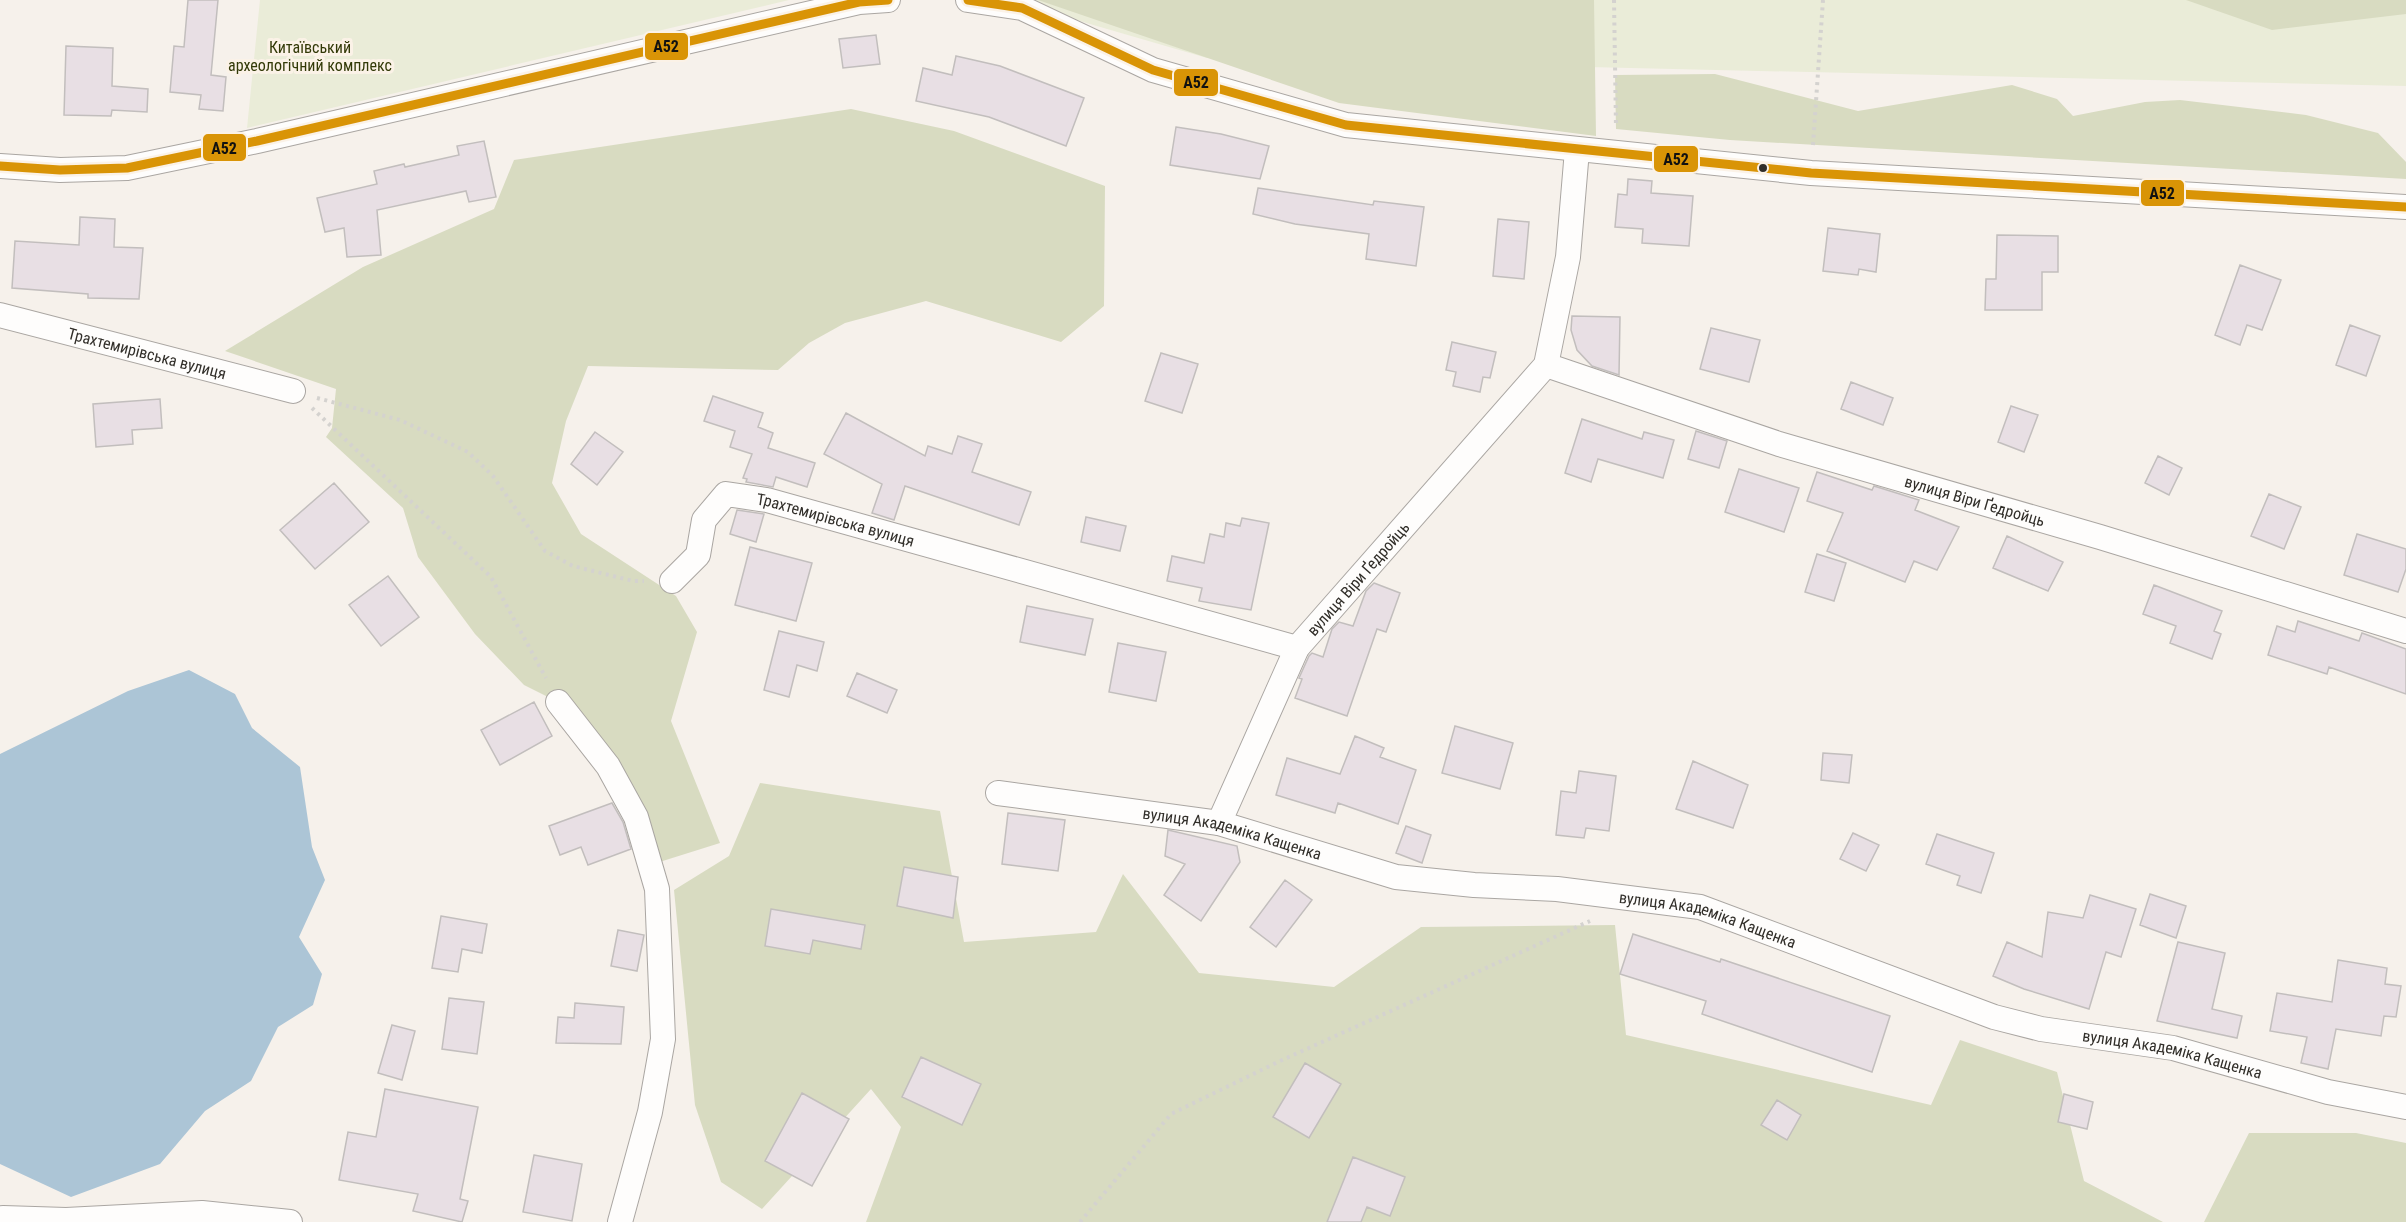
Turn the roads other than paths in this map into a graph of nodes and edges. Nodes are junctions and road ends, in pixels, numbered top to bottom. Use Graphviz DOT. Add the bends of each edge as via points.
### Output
graph roads {
  1 [pos="888,0"];
  2 [pos="968,0"];
  3 [pos="1576,150"];
  4 [pos="0,166"];
  5 [pos="2406,207"];
  6 [pos="0,315"];
  7 [pos="1546,365"];
  8 [pos="293,391"];
  9 [pos="672,580"];
  10 [pos="2406,631"];
  11 [pos="1297,648"];
  12 [pos="558,702"];
  13 [pos="998,793"];
  14 [pos="1219,823"];
  15 [pos="2406,1107"];
  16 [pos="3,1218"];
  17 [pos="290,1222"];
  18 [pos="620,1222"];
  1 -- 4 [label="street" via="859,2 127,168 60,170"];
  2 -- 3 [label="street" via="1022,8 1153,70 1346,125"];
  3 -- 5 [label="street" via="1811,173"];
  3 -- 7 [label="street, вулиця Віри Ґедройць" via="1568,257"];
  6 -- 8 [label="street, Трахтемирівська вулиця"];
  7 -- 10 [label="street, вулиця Віри Ґедройць" via="1779,444"];
  7 -- 11 [label="street, вулиця Віри Ґедройць"];
  9 -- 11 [label="street, Трахтемирівська вулиця" via="698,555 704,520 726,494 767,500"];
  11 -- 14 [label="street, вулиця Віри Ґедройць"];
  12 -- 18 [label="street" via="608,766 636,817 657,889 663,1039 650,1112"];
  13 -- 14 [label="street, вулиця Академіка Кащенка"];
  14 -- 15 [label="street, вулиця Академіка Кащенка" via="1396,877 1557,889 1700,907 1994,1017 2041,1029 2173,1048 2328,1092"];
  16 -- 17 [label="street" via="66,1220 202,1214"];
}
